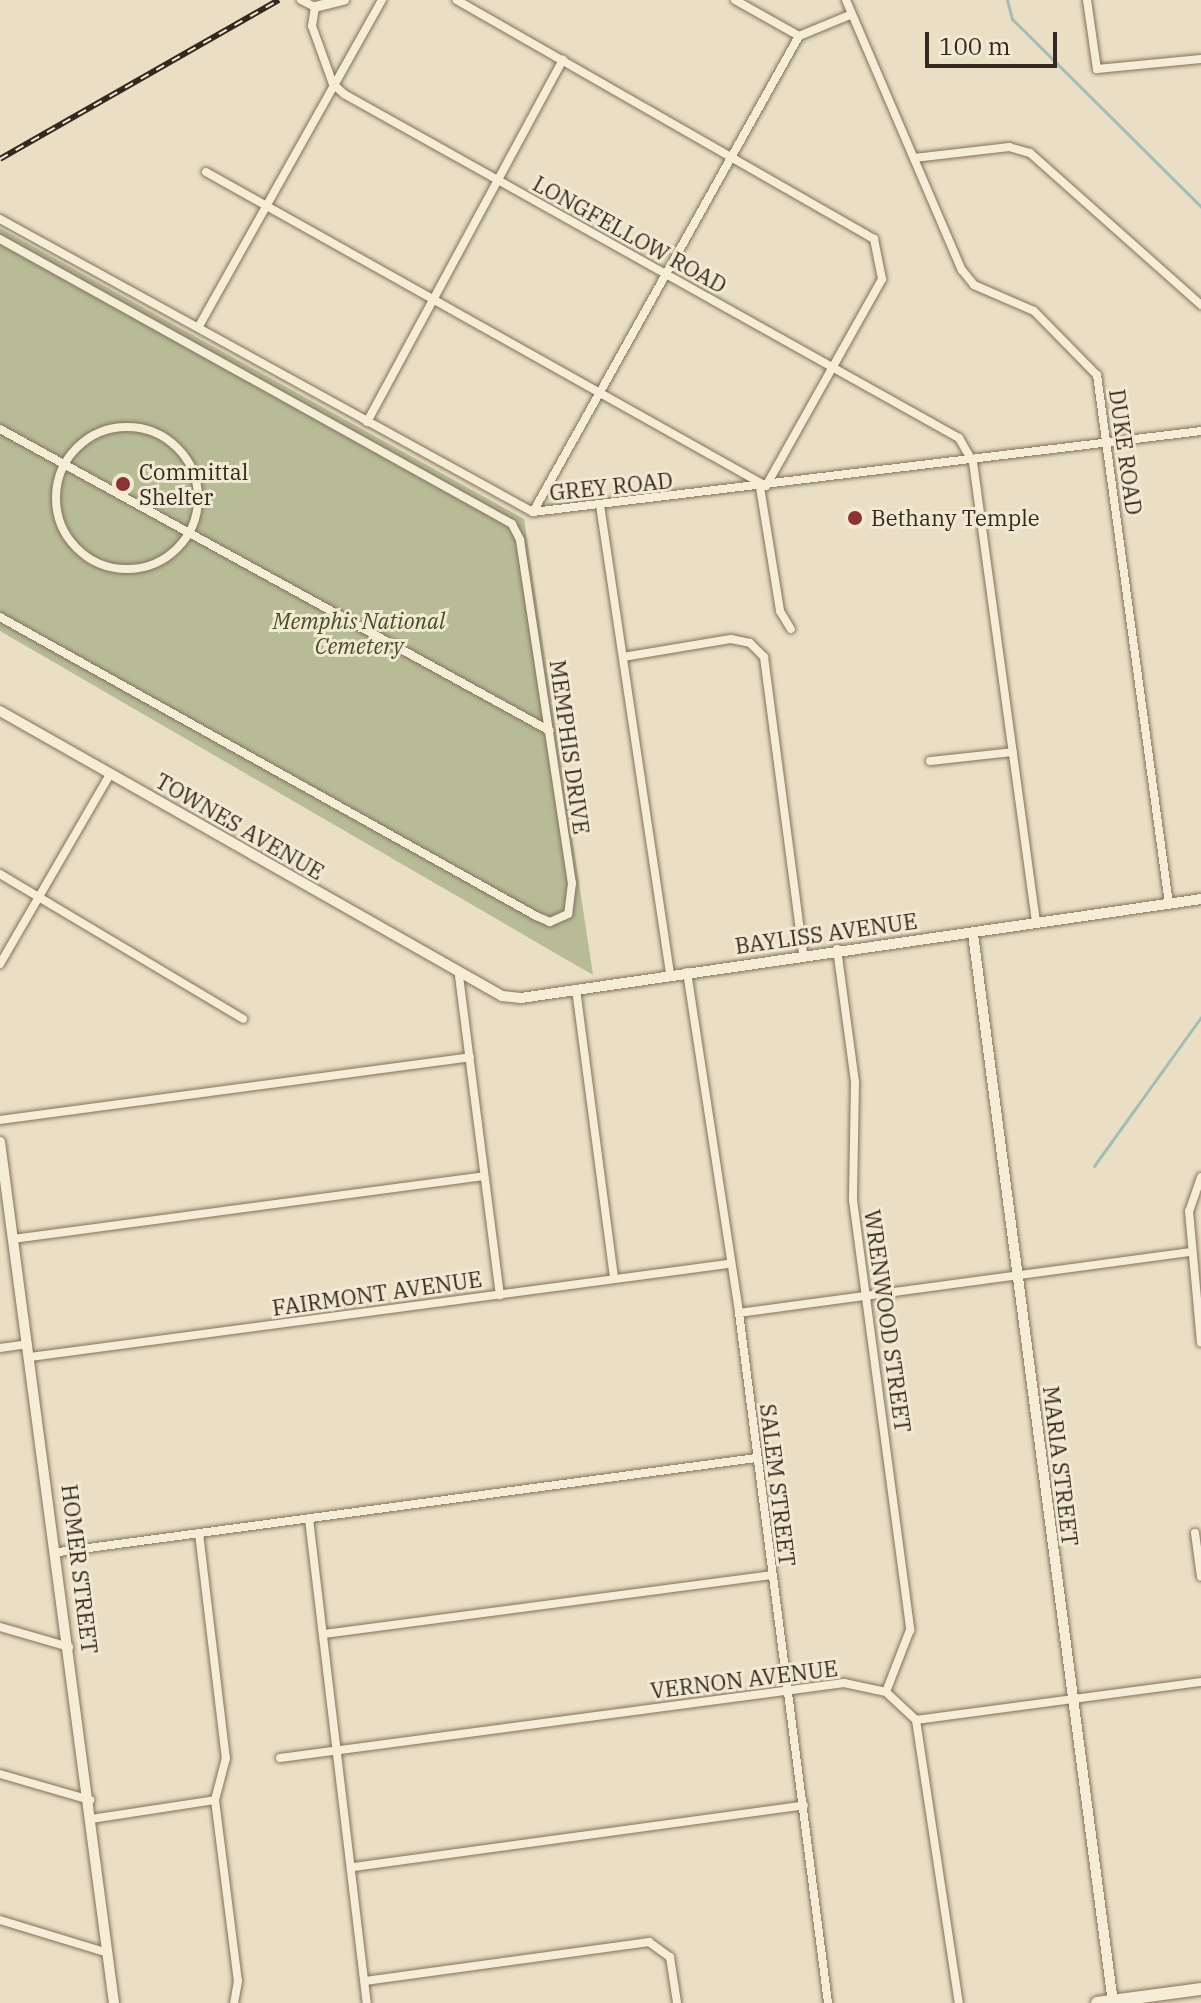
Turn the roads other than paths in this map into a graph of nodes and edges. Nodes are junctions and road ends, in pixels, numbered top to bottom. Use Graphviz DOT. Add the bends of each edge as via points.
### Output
graph roads {
  1 [pos="301,0"];
  2 [pos="344,0"];
  3 [pos="382,0"];
  4 [pos="457,0"];
  5 [pos="735,0"];
  6 [pos="846,0"];
  7 [pos="1087,0"];
  8 [pos="315,7"];
  9 [pos="852,14"];
  10 [pos="799,36"];
  11 [pos="1201,59"];
  12 [pos="563,60"];
  13 [pos="333,84"];
  14 [pos="735,155"];
  15 [pos="914,158"];
  16 [pos="206,172"];
  17 [pos="498,180"];
  18 [pos="266,205"];
  19 [pos="0,219"];
  20 [pos="0,239"];
  21 [pos="667,275"];
  22 [pos="434,297"];
  23 [pos="1201,305"];
  24 [pos="199,326"];
  25 [pos="832,368"];
  26 [pos="600,389"];
  27 [pos="367,422"];
  28 [pos="0,429"];
  29 [pos="1201,431"];
  30 [pos="1108,443"];
  31 [pos="973,462"];
  32 [pos="64,464"];
  33 [pos="763,486"];
  34 [pos="600,505"];
  35 [pos="533,512"];
  36 [pos="189,533"];
  37 [pos="0,617"];
  38 [pos="791,629"];
  39 [pos="623,657"];
  40 [pos="0,711"];
  41 [pos="550,731"];
  42 [pos="1013,752"];
  43 [pos="930,761"];
  44 [pos="110,774"];
  45 [pos="0,874"];
  46 [pos="40,896"];
  47 [pos="1201,899"];
  48 [pos="1169,904"];
  49 [pos="1036,923"];
  50 [pos="973,934"];
  51 [pos="837,949"];
  52 [pos="803,954"];
  53 [pos="0,964"];
  54 [pos="687,972"];
  55 [pos="670,975"];
  56 [pos="459,976"];
  57 [pos="576,989"];
  58 [pos="243,1019"];
  59 [pos="470,1057"];
  60 [pos="0,1120"];
  61 [pos="0,1142"];
  62 [pos="484,1176"];
  63 [pos="1201,1177"];
  64 [pos="0,1217"];
  65 [pos="11,1224"];
  66 [pos="13,1239"];
  67 [pos="1189,1252"];
  68 [pos="728,1264"];
  69 [pos="1017,1274"];
  70 [pos="614,1279"];
  71 [pos="500,1295"];
  72 [pos="868,1296"];
  73 [pos="739,1313"];
  74 [pos="1201,1342"];
  75 [pos="28,1344"];
  76 [pos="0,1348"];
  77 [pos="30,1357"];
  78 [pos="756,1458"];
  79 [pos="309,1519"];
  80 [pos="199,1533"];
  81 [pos="1195,1533"];
  82 [pos="59,1552"];
  83 [pos="771,1575"];
  84 [pos="1201,1577"];
  85 [pos="0,1627"];
  86 [pos="324,1634"];
  87 [pos="69,1647"];
  88 [pos="1201,1682"];
  89 [pos="788,1690"];
  90 [pos="886,1692"];
  91 [pos="1071,1699"];
  92 [pos="916,1720"];
  93 [pos="339,1750"];
  94 [pos="280,1758"];
  95 [pos="0,1774"];
  96 [pos="90,1800"];
  97 [pos="215,1800"];
  98 [pos="804,1805"];
  99 [pos="91,1819"];
  100 [pos="354,1867"];
  101 [pos="0,1920"];
  102 [pos="108,1953"];
  103 [pos="365,1981"];
  104 [pos="1201,1989"];
  105 [pos="1113,2002"];
  106 [pos="114,2003"];
  107 [pos="234,2003"];
  108 [pos="367,2003"];
  109 [pos="677,2003"];
  110 [pos="828,2003"];
  111 [pos="959,2003"];
  112 [pos="1097,2003"];
  1 -- 8 [label="street"];
  2 -- 8 [label="street"];
  3 -- 13 [label="street"];
  4 -- 12 [label="street"];
  5 -- 10 [label="street"];
  6 -- 9 [label="street, DUKE ROAD"];
  7 -- 11 [label="street" via="1097,69"];
  8 -- 13 [label="street" via="312,26"];
  9 -- 10 [label="street"];
  9 -- 15 [label="street, DUKE ROAD"];
  10 -- 14 [label="street"];
  12 -- 14 [label="street"];
  12 -- 17 [label="street"];
  13 -- 17 [label="street, LONGFELLOW ROAD"];
  13 -- 18 [label="street"];
  14 -- 21 [label="street"];
  14 -- 25 [label="street" via="860,228 881,254 882,279"];
  15 -- 23 [label="street" via="1009,147 1030,153"];
  15 -- 30 [label="street, DUKE ROAD" via="962,270 974,285 1034,311 1097,375"];
  16 -- 18 [label="street"];
  17 -- 21 [label="street, LONGFELLOW ROAD"];
  17 -- 22 [label="street"];
  18 -- 22 [label="street"];
  18 -- 24 [label="street"];
  19 -- 24 [label="street, GREY ROAD"];
  20 -- 41 [label="street, MEMPHIS DRIVE" via="512,524 520,540"];
  21 -- 25 [label="street, LONGFELLOW ROAD"];
  21 -- 26 [label="street"];
  22 -- 26 [label="street"];
  22 -- 27 [label="street"];
  24 -- 27 [label="street, GREY ROAD"];
  25 -- 31 [label="street, LONGFELLOW ROAD" via="959,438"];
  25 -- 33 [label="street"];
  26 -- 33 [label="street"];
  26 -- 35 [label="street"];
  27 -- 35 [label="street, GREY ROAD"];
  28 -- 32 [label="street"];
  29 -- 30 [label="street, GREY ROAD"];
  30 -- 31 [label="street, GREY ROAD"];
  30 -- 48 [label="street, DUKE ROAD"];
  31 -- 33 [label="street, GREY ROAD"];
  31 -- 42 [label="street"];
  32 -- 36 [label="street"];
  32 -- 36 [label="street" via="57,512 82,554 104,565 152,565"];
  32 -- 36 [label="street" via="96,433 140,428 161,435 192,468 197,512"];
  33 -- 34 [label="street, GREY ROAD"];
  33 -- 38 [label="street" via="780,611"];
  34 -- 35 [label="street, GREY ROAD"];
  34 -- 39 [label="street"];
  36 -- 41 [label="street"];
  37 -- 41 [label="street, MEMPHIS DRIVE" via="550,922 568,914 573,901"];
  39 -- 52 [label="street" via="731,639 750,643 764,657"];
  39 -- 55 [label="street"];
  40 -- 44 [label="street, TOWNES AVENUE"];
  42 -- 43 [label="street"];
  42 -- 49 [label="street"];
  44 -- 46 [label="street"];
  44 -- 56 [label="street, TOWNES AVENUE"];
  45 -- 46 [label="street"];
  46 -- 53 [label="street"];
  46 -- 58 [label="street"];
  47 -- 48 [label="street, BAYLISS AVENUE"];
  48 -- 49 [label="street, BAYLISS AVENUE"];
  49 -- 50 [label="street, BAYLISS AVENUE"];
  50 -- 51 [label="street, BAYLISS AVENUE"];
  50 -- 69 [label="street, MARIA STREET"];
  51 -- 52 [label="street, BAYLISS AVENUE"];
  51 -- 72 [label="street, WRENWOOD STREET" via="855,1082 853,1200"];
  52 -- 54 [label="street, BAYLISS AVENUE"];
  54 -- 55 [label="street, BAYLISS AVENUE"];
  54 -- 68 [label="street, SALEM STREET"];
  55 -- 57 [label="street, BAYLISS AVENUE"];
  56 -- 57 [label="street, BAYLISS AVENUE" via="521,998"];
  56 -- 59 [label="street"];
  57 -- 70 [label="street"];
  59 -- 60 [label="street"];
  59 -- 62 [label="street"];
  61 -- 65 [label="street, HOMER STREET"];
  62 -- 66 [label="street"];
  62 -- 71 [label="street"];
  63 -- 67 [label="street" via="1189,1211"];
  64 -- 65 [label="street"];
  65 -- 66 [label="street, HOMER STREET"];
  66 -- 75 [label="street, HOMER STREET"];
  67 -- 69 [label="street"];
  67 -- 74 [label="street"];
  68 -- 70 [label="street, FAIRMONT AVENUE"];
  68 -- 73 [label="street, SALEM STREET"];
  69 -- 72 [label="street"];
  69 -- 91 [label="street, MARIA STREET"];
  70 -- 71 [label="street, FAIRMONT AVENUE"];
  71 -- 77 [label="street, FAIRMONT AVENUE"];
  72 -- 73 [label="street"];
  72 -- 90 [label="street, WRENWOOD STREET" via="910,1630"];
  73 -- 78 [label="street, SALEM STREET"];
  75 -- 76 [label="street"];
  75 -- 77 [label="street, HOMER STREET"];
  77 -- 82 [label="street, HOMER STREET"];
  78 -- 79 [label="street"];
  78 -- 83 [label="street, SALEM STREET"];
  79 -- 80 [label="street"];
  79 -- 86 [label="street"];
  80 -- 82 [label="street"];
  80 -- 97 [label="street" via="226,1758"];
  81 -- 84 [label="street"];
  82 -- 87 [label="street, HOMER STREET"];
  83 -- 86 [label="street"];
  83 -- 89 [label="street, SALEM STREET"];
  85 -- 87 [label="street"];
  86 -- 93 [label="street"];
  87 -- 96 [label="street, HOMER STREET"];
  88 -- 91 [label="street"];
  89 -- 90 [label="street, VERNON AVENUE" via="844,1683"];
  89 -- 93 [label="street, VERNON AVENUE"];
  89 -- 98 [label="street, SALEM STREET"];
  90 -- 92 [label="street"];
  91 -- 92 [label="street"];
  91 -- 105 [label="street, MARIA STREET"];
  92 -- 111 [label="street"];
  93 -- 94 [label="street, VERNON AVENUE"];
  93 -- 100 [label="street"];
  95 -- 96 [label="street"];
  96 -- 99 [label="street, HOMER STREET"];
  97 -- 99 [label="street"];
  97 -- 107 [label="street" via="238,1981"];
  98 -- 100 [label="street"];
  98 -- 110 [label="street, SALEM STREET"];
  99 -- 102 [label="street, HOMER STREET"];
  100 -- 103 [label="street"];
  101 -- 102 [label="street"];
  102 -- 106 [label="street, HOMER STREET"];
  103 -- 108 [label="street"];
  103 -- 109 [label="street" via="644,1942 662,1946"];
  104 -- 105 [label="main road"];
  105 -- 112 [label="main road"];
}
